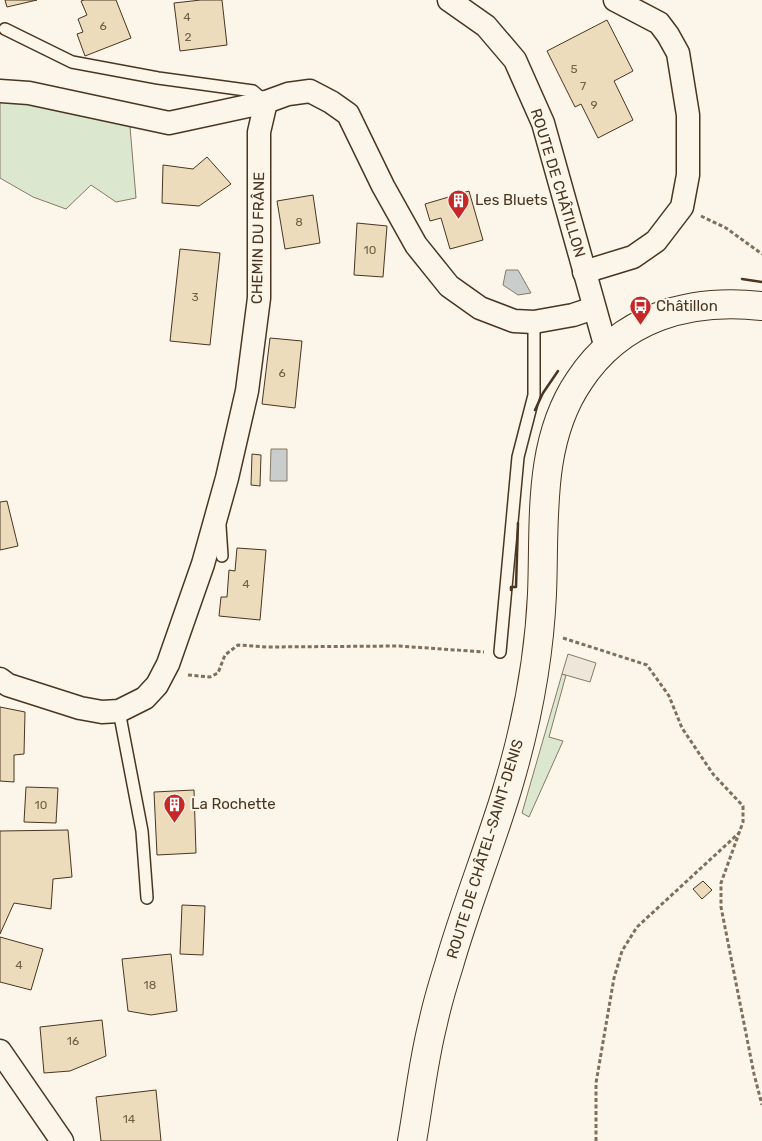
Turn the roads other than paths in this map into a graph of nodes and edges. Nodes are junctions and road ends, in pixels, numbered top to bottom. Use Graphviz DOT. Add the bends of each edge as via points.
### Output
graph roads {
  1 [pos="449,0"];
  2 [pos="615,0"];
  3 [pos="5,29"];
  4 [pos="0,91"];
  5 [pos="266,102"];
  6 [pos="584,272"];
  7 [pos="762,306"];
  8 [pos="594,308"];
  9 [pos="534,322"];
  10 [pos="606,348"];
  11 [pos="219,507"];
  12 [pos="222,556"];
  13 [pos="500,652"];
  14 [pos="2,683"];
  15 [pos="119,711"];
  16 [pos="147,898"];
  17 [pos="0,1051"];
  18 [pos="62,1141"];
  19 [pos="412,1141"];
  1 -- 6 [label="street, ROUTE DE CHÂTILLON" via="486,26 515,60 543,123"];
  2 -- 6 [label="street" via="659,23 678,53 688,115 688,175 682,207 656,241 633,257"];
  3 -- 5 [label="lane" via="72,62 253,92"];
  4 -- 5 [label="street" via="29,93 169,123"];
  5 -- 9 [label="street" via="310,91 348,114 416,245 449,286 480,308 514,321"];
  5 -- 11 [label="street, CHEMIN DU FRÂNE" via="259,132 259,298 246,391"];
  6 -- 8 [label="street, ROUTE DE CHÂTILLON"];
  7 -- 10 [label="main road, ROUTE DE CHÂTEL-SAINT-DENIS" via="719,304 676,310 633,329"];
  8 -- 9 [label="street"];
  8 -- 10 [label="street"];
  9 -- 13 [label="lane" via="534,395 518,457"];
  10 -- 19 [label="main road, ROUTE DE CHÂTEL-SAINT-DENIS" via="563,408 553,438 548,465 539,631 528,707 507,789 432,1024"];
  11 -- 12 [label="lane"];
  11 -- 15 [label="street, CHEMIN DU FRÂNE" via="203,564 158,685 145,698"];
  14 -- 15 [label="street, CHEMIN DU FRÂNE" via="80,708"];
  15 -- 16 [label="lane" via="142,831"];
  17 -- 18 [label="street"];
}
